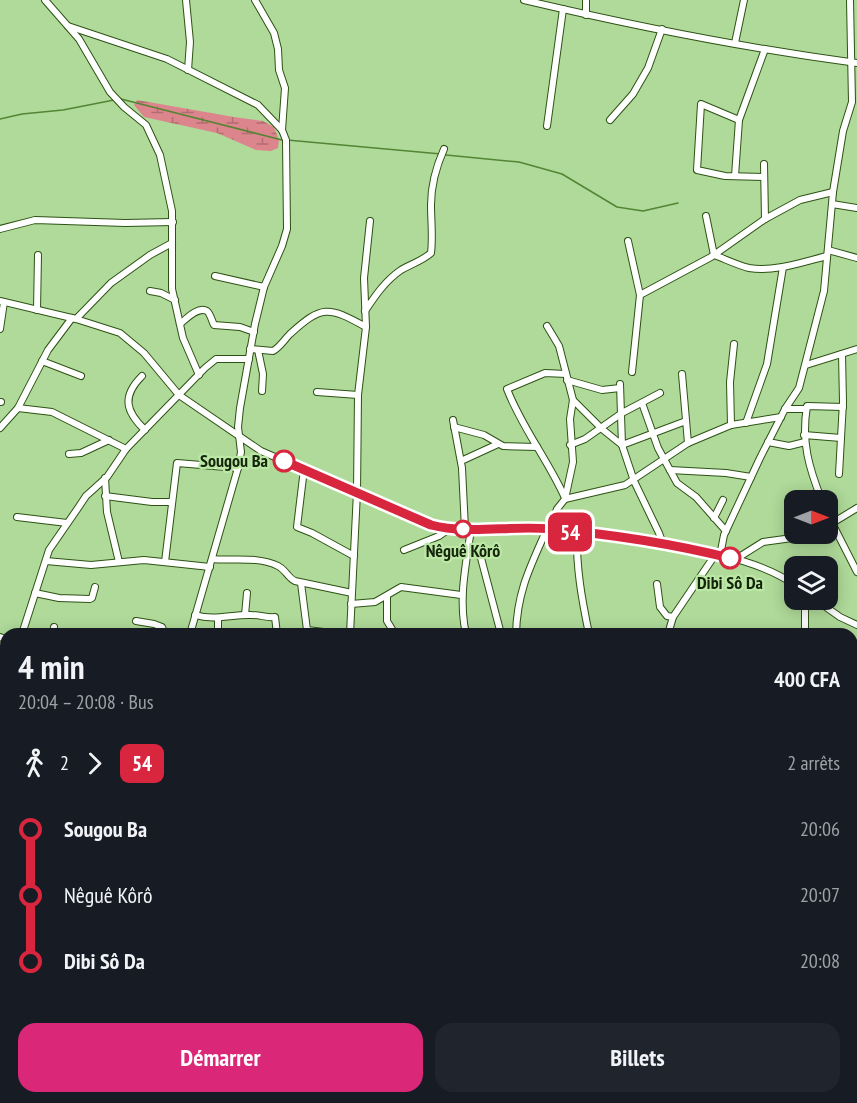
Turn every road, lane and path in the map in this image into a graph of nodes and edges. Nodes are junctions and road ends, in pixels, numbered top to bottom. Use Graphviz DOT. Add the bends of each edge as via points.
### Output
graph roads {
  1 [pos="45,0"];
  2 [pos="186,0"];
  3 [pos="255,0"];
  4 [pos="524,0"];
  5 [pos="586,0"];
  6 [pos="744,0"];
  7 [pos="850,0"];
  8 [pos="548,3"];
  9 [pos="563,9"];
  10 [pos="586,15"];
  11 [pos="68,26"];
  12 [pos="662,29"];
  13 [pos="735,43"];
  14 [pos="765,49"];
  15 [pos="854,63"];
  16 [pos="188,70"];
  17 [pos="610,120"];
  18 [pos="739,120"];
  19 [pos="547,126"];
  20 [pos="282,130"];
  21 [pos="444,149"];
  22 [pos="764,164"];
  23 [pos="735,177"];
  24 [pos="764,177"];
  25 [pos="833,192"];
  26 [pos="832,204"];
  27 [pos="857,208"];
  28 [pos="706,216"];
  29 [pos="765,219"];
  30 [pos="370,221"];
  31 [pos="172,222"];
  32 [pos="0,229"];
  33 [pos="628,241"];
  34 [pos="172,243"];
  35 [pos="828,253"];
  36 [pos="38,255"];
  37 [pos="714,255"];
  38 [pos="857,258"];
  39 [pos="783,267"];
  40 [pos="215,276"];
  41 [pos="264,287"];
  42 [pos="150,291"];
  43 [pos="640,295"];
  44 [pos="175,300"];
  45 [pos="2,301"];
  46 [pos="37,310"];
  47 [pos="365,312"];
  48 [pos="74,318"];
  49 [pos="180,324"];
  50 [pos="547,326"];
  51 [pos="366,327"];
  52 [pos="0,329"];
  53 [pos="254,332"];
  54 [pos="734,344"];
  55 [pos="250,349"];
  56 [pos="857,349"];
  57 [pos="258,351"];
  58 [pos="842,354"];
  59 [pos="249,359"];
  60 [pos="42,362"];
  61 [pos="806,365"];
  62 [pos="632,372"];
  63 [pos="682,374"];
  64 [pos="199,375"];
  65 [pos="81,376"];
  66 [pos="142,376"];
  67 [pos="567,377"];
  68 [pos="262,391"];
  69 [pos="317,392"];
  70 [pos="660,393"];
  71 [pos="358,394"];
  72 [pos="179,395"];
  73 [pos="573,400"];
  74 [pos="642,403"];
  75 [pos="843,407"];
  76 [pos="18,408"];
  77 [pos="785,409"];
  78 [pos="806,409"];
  79 [pos="622,413"];
  80 [pos="781,417"];
  81 [pos="686,421"];
  82 [pos="746,423"];
  83 [pos="731,425"];
  84 [pos="0,428"];
  85 [pos="145,429"];
  86 [pos="602,429"];
  87 [pos="653,434"];
  88 [pos="804,435"];
  89 [pos="239,436"];
  90 [pos="841,438"];
  91 [pos="109,440"];
  92 [pos="768,442"];
  93 [pos="805,442"];
  94 [pos="688,443"];
  95 [pos="498,444"];
  96 [pos="570,445"];
  97 [pos="622,445"];
  98 [pos="537,447"];
  99 [pos="126,449"];
  100 [pos="69,454"];
  101 [pos="664,460"];
  102 [pos="461,461"];
  103 [pos="238,468"];
  104 [pos="304,469"];
  105 [pos="670,470"];
  106 [pos="839,474"];
  107 [pos="751,477"];
  108 [pos="105,478"];
  109 [pos="634,481"];
  110 [pos="818,490"];
  111 [pos="357,492"];
  112 [pos="105,496"];
  113 [pos="565,499"];
  114 [pos="723,500"];
  115 [pos="172,502"];
  116 [pos="857,508"];
  117 [pos="17,517"];
  118 [pos="714,518"];
  119 [pos="838,520"];
  120 [pos="67,523"];
  121 [pos="449,529"];
  122 [pos="468,529"];
  123 [pos="548,529"];
  124 [pos="726,531"];
  125 [pos="577,533"];
  126 [pos="784,539"];
  127 [pos="838,539"];
  128 [pos="663,544"];
  129 [pos="469,546"];
  130 [pos="404,550"];
  131 [pos="718,555"];
  132 [pos="354,556"];
  133 [pos="212,559"];
  134 [pos="736,559"];
  135 [pos="46,561"];
  136 [pos="119,562"];
  137 [pos="165,562"];
  138 [pos="210,567"];
  139 [pos="857,572"];
  140 [pos="784,579"];
  141 [pos="301,583"];
  142 [pos="657,584"];
  143 [pos="95,587"];
  144 [pos="35,593"];
  145 [pos="247,593"];
  146 [pos="352,593"];
  147 [pos="461,595"];
  148 [pos="387,596"];
  149 [pos="351,604"];
  150 [pos="805,610"];
  151 [pos="830,610"];
  152 [pos="195,615"];
  153 [pos="245,615"];
  154 [pos="673,617"];
  155 [pos="218,618"];
  156 [pos="136,621"];
  157 [pos="857,626"];
  158 [pos="24,628"];
  159 [pos="162,628"];
  160 [pos="192,628"];
  161 [pos="218,628"];
  162 [pos="276,628"];
  163 [pos="307,628"];
  164 [pos="350,628"];
  165 [pos="391,628"];
  166 [pos="465,628"];
  167 [pos="499,628"];
  168 [pos="516,628"];
  169 [pos="588,628"];
  170 [pos="670,628"];
  171 [pos="805,628"];
  1 -- 11 [label="street"];
  2 -- 16 [label="street"];
  3 -- 20 [label="street" via="274,33 278,49 285,88"];
  4 -- 8 [label="street"];
  5 -- 10 [label="street"];
  6 -- 13 [label="street"];
  7 -- 15 [label="street"];
  8 -- 9 [label="street"];
  9 -- 10 [label="street"];
  9 -- 19 [label="street"];
  10 -- 12 [label="street"];
  11 -- 16 [label="street" via="167,59"];
  11 -- 31 [label="street" via="110,92 146,125 160,155"];
  12 -- 13 [label="street"];
  12 -- 17 [label="street" via="648,68 633,94"];
  13 -- 14 [label="street"];
  14 -- 15 [label="street"];
  14 -- 18 [label="street"];
  15 -- 25 [label="street" via="852,102"];
  16 -- 20 [label="street" via="258,105"];
  18 -- 23 [label="street"];
  18 -- 23 [label="street" via="701,104 697,170"];
  20 -- 41 [label="street" via="286,140 287,229"];
  21 -- 47 [label="street" via="435,170 431,253 386,283"];
  22 -- 24 [label="street"];
  23 -- 24 [label="street"];
  24 -- 29 [label="street"];
  25 -- 26 [label="street"];
  25 -- 29 [label="street" via="800,200"];
  26 -- 27 [label="street"];
  26 -- 35 [label="street"];
  28 -- 37 [label="street"];
  29 -- 37 [label="street"];
  30 -- 47 [label="street"];
  31 -- 32 [label="street" via="35,220"];
  31 -- 34 [label="street"];
  33 -- 43 [label="street"];
  34 -- 44 [label="street"];
  34 -- 48 [label="street" via="111,283"];
  35 -- 38 [label="street"];
  35 -- 39 [label="street"];
  35 -- 61 [label="street" via="824,291"];
  36 -- 46 [label="street"];
  37 -- 39 [label="street" via="748,267"];
  37 -- 43 [label="street"];
  39 -- 82 [label="street" via="767,364"];
  40 -- 41 [label="street"];
  41 -- 53 [label="street"];
  42 -- 44 [label="street"];
  43 -- 62 [label="street"];
  44 -- 49 [label="street"];
  45 -- 46 [label="street"];
  45 -- 52 [label="street"];
  46 -- 48 [label="street"];
  47 -- 51 [label="street"];
  48 -- 60 [label="street" via="55,339"];
  48 -- 72 [label="street" via="126,337"];
  49 -- 53 [label="street" via="205,310 214,324"];
  49 -- 64 [label="street"];
  50 -- 67 [label="street" via="559,346"];
  51 -- 57 [label="street" via="346,316 320,311 290,334 278,349"];
  51 -- 71 [label="street"];
  53 -- 55 [label="street"];
  54 -- 83 [label="street"];
  55 -- 57 [label="street"];
  55 -- 59 [label="street"];
  56 -- 58 [label="street"];
  57 -- 68 [label="street"];
  58 -- 61 [label="street"];
  58 -- 75 [label="street"];
  59 -- 64 [label="street" via="216,359"];
  59 -- 89 [label="street"];
  60 -- 65 [label="street"];
  60 -- 76 [label="street"];
  61 -- 77 [label="street" via="799,388"];
  63 -- 81 [label="street"];
  64 -- 72 [label="street"];
  66 -- 85 [label="street" via="135,382 128,400 131,414"];
  67 -- 73 [label="street"];
  67 -- 79 [label="street" via="602,390 620,386"];
  67 -- 98 [label="street" via="545,373 507,389"];
  69 -- 71 [label="street"];
  70 -- 74 [label="street"];
  71 -- 111 [label="street"];
  72 -- 85 [label="street"];
  72 -- 89 [label="street"];
  73 -- 86 [label="street"];
  73 -- 96 [label="street"];
  74 -- 79 [label="street"];
  74 -- 87 [label="street"];
  75 -- 78 [label="street"];
  75 -- 90 [label="street"];
  76 -- 84 [label="street"];
  76 -- 91 [label="street" via="52,412"];
  77 -- 78 [label="street"];
  77 -- 80 [label="street"];
  78 -- 88 [label="street"];
  79 -- 86 [label="street"];
  79 -- 97 [label="street"];
  80 -- 82 [label="street"];
  80 -- 92 [label="street"];
  81 -- 87 [label="street"];
  81 -- 94 [label="street"];
  82 -- 83 [label="street"];
  83 -- 94 [label="street"];
  85 -- 99 [label="street"];
  86 -- 96 [label="street"];
  86 -- 97 [label="street"];
  87 -- 97 [label="street"];
  87 -- 101 [label="street"];
  88 -- 90 [label="street"];
  88 -- 93 [label="street"];
  89 -- 103 [label="street"];
  89 -- 104 [label="street" via="261,451"];
  90 -- 106 [label="street"];
  91 -- 99 [label="street"];
  91 -- 100 [label="street" via="81,453"];
  92 -- 93 [label="street" via="789,446"];
  92 -- 107 [label="street"];
  93 -- 110 [label="street" via="808,466"];
  94 -- 101 [label="street"];
  95 -- 98 [label="street"];
  95 -- 102 [label="street"];
  95 -- 102 [label="street" via="453,423"];
  96 -- 113 [label="street" via="573,462"];
  97 -- 109 [label="street"];
  98 -- 113 [label="street"];
  99 -- 108 [label="street"];
  101 -- 105 [label="street"];
  101 -- 109 [label="street"];
  102 -- 122 [label="street"];
  103 -- 115 [label="street" via="177,463"];
  103 -- 133 [label="street"];
  104 -- 111 [label="street"];
  104 -- 132 [label="street" via="297,528"];
  105 -- 107 [label="street"];
  105 -- 118 [label="street" via="677,483"];
  107 -- 124 [label="street"];
  108 -- 112 [label="street"];
  108 -- 120 [label="street"];
  109 -- 113 [label="street"];
  109 -- 128 [label="street"];
  111 -- 121 [label="street" via="431,525"];
  111 -- 132 [label="street"];
  112 -- 115 [label="street"];
  112 -- 136 [label="street"];
  113 -- 123 [label="street"];
  114 -- 118 [label="street"];
  115 -- 137 [label="street"];
  116 -- 119 [label="street"];
  117 -- 120 [label="street"];
  118 -- 124 [label="street"];
  120 -- 135 [label="street"];
  121 -- 122 [label="street"];
  121 -- 130 [label="street"];
  122 -- 123 [label="street"];
  122 -- 129 [label="street"];
  123 -- 125 [label="street"];
  123 -- 168 [label="street" via="523,583"];
  124 -- 131 [label="street"];
  125 -- 128 [label="street"];
  125 -- 169 [label="street" via="576,560"];
  126 -- 134 [label="street" via="763,542"];
  127 -- 139 [label="street"];
  128 -- 131 [label="street"];
  129 -- 147 [label="street"];
  129 -- 167 [label="street" via="481,558"];
  131 -- 134 [label="street"];
  131 -- 154 [label="street"];
  132 -- 146 [label="street"];
  133 -- 138 [label="street"];
  133 -- 141 [label="street" via="274,564 290,579"];
  134 -- 140 [label="street"];
  135 -- 136 [label="street" via="91,565"];
  135 -- 144 [label="street"];
  136 -- 137 [label="street"];
  137 -- 138 [label="street"];
  138 -- 152 [label="street"];
  141 -- 146 [label="street"];
  141 -- 163 [label="street"];
  142 -- 154 [label="street" via="660,607"];
  143 -- 144 [label="street" via="90,599"];
  144 -- 158 [label="street"];
  145 -- 153 [label="street"];
  146 -- 149 [label="street"];
  147 -- 148 [label="street" via="401,587"];
  147 -- 166 [label="street"];
  148 -- 149 [label="street" via="375,602"];
  148 -- 165 [label="street" via="387,621"];
  149 -- 164 [label="street"];
  150 -- 171 [label="street"];
  151 -- 157 [label="street"];
  152 -- 155 [label="street"];
  152 -- 160 [label="street"];
  153 -- 155 [label="street"];
  153 -- 162 [label="street" via="275,617"];
  154 -- 170 [label="street"];
  155 -- 161 [label="street"];
  156 -- 159 [label="street"];
}
